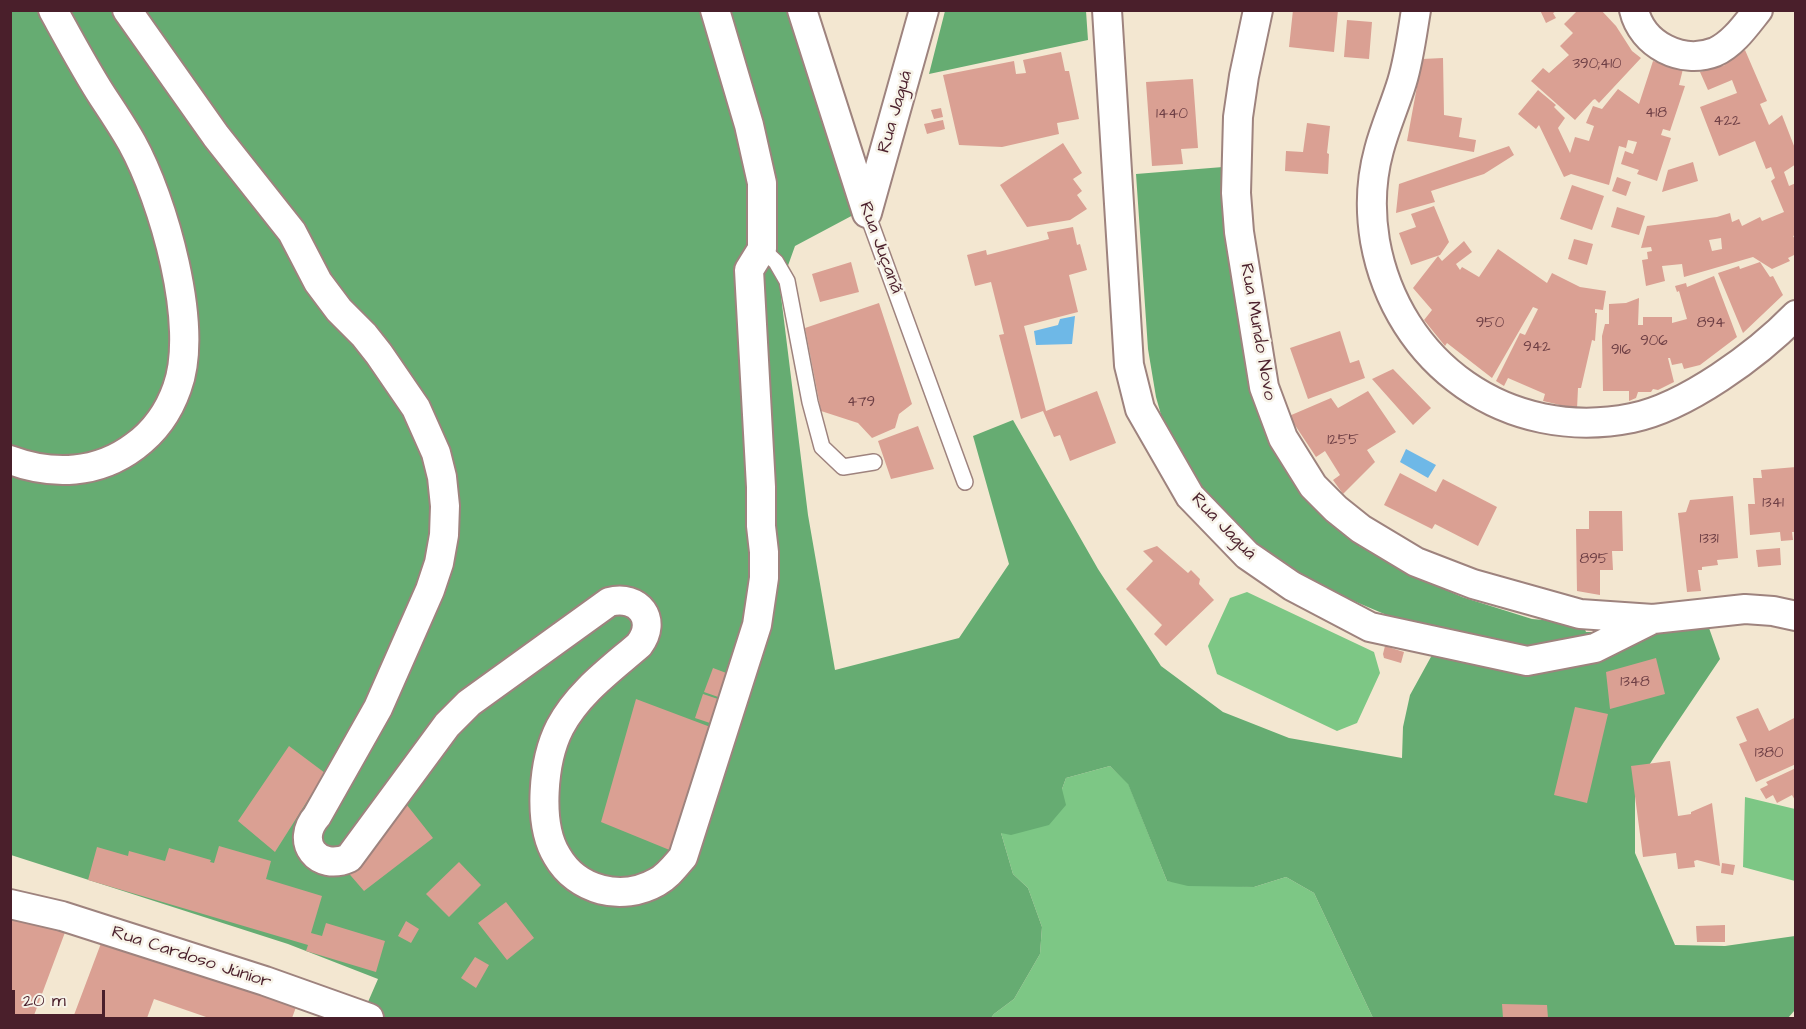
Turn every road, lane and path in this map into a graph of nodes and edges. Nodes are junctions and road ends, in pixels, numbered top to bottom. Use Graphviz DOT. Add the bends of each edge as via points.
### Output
graph roads {
  1 [pos="53,10"];
  2 [pos="127,10"];
  3 [pos="715,10"];
  4 [pos="802,10"];
  5 [pos="924,10"];
  6 [pos="1107,10"];
  7 [pos="1258,10"];
  8 [pos="1416,10"];
  9 [pos="1634,10"];
  10 [pos="1758,10"];
  11 [pos="867,213"];
  12 [pos="762,249"];
  13 [pos="1796,315"];
  14 [pos="10,459"];
  15 [pos="874,462"];
  16 [pos="965,482"];
  17 [pos="1796,616"];
  18 [pos="1653,619"];
  19 [pos="10,904"];
  20 [pos="369,1018"];
  1 -- 14 [label="street" via="133,144 154,193 175,267 182,318 182,367 178,387 164,416 127,452 108,462 68,471 27,466"];
  2 -- 12 [label="street" via="216,136 292,232 325,291 380,354 416,408 442,477 444,535 430,590 378,708 308,831 310,849 323,861 341,862 355,852 447,725 469,703 609,602 618,600 635,603 646,618 647,628 639,645 582,695 559,729 549,753 545,779 544,805 550,841 566,869 592,887 609,892 643,889 672,870 682,856 762,601 764,552 749,270"];
  3 -- 12 [label="street" via="762,183"];
  4 -- 11 [label="street, Rua Juçanã"];
  5 -- 11 [label="street, Rua Jaguá"];
  6 -- 18 [label="street, Rua Jaguá" via="1129,365 1140,409 1190,496 1246,555 1292,586 1370,627 1527,662 1595,648"];
  7 -- 18 [label="street, Rua Mundo Novo" via="1238,117 1237,203 1258,361 1283,438 1297,463 1336,509 1416,562 1473,584 1580,614"];
  8 -- 13 [label="street" via="1402,81 1379,150 1373,218 1390,295 1422,346 1444,369 1469,389 1529,414 1576,422 1633,417 1714,381"];
  9 -- 10 [label="street" via="1641,29 1652,41 1682,56 1715,52 1729,43"];
  11 -- 16 [label="lane, Rua Juçanã"];
  12 -- 15 [label="lane" via="776,262 787,281 822,447 843,467"];
  17 -- 18 [label="street, Rua Mundo Novo" via="1745,609"];
  19 -- 20 [label="street, Rua Cardoso Júnior" via="62,916"];
}
